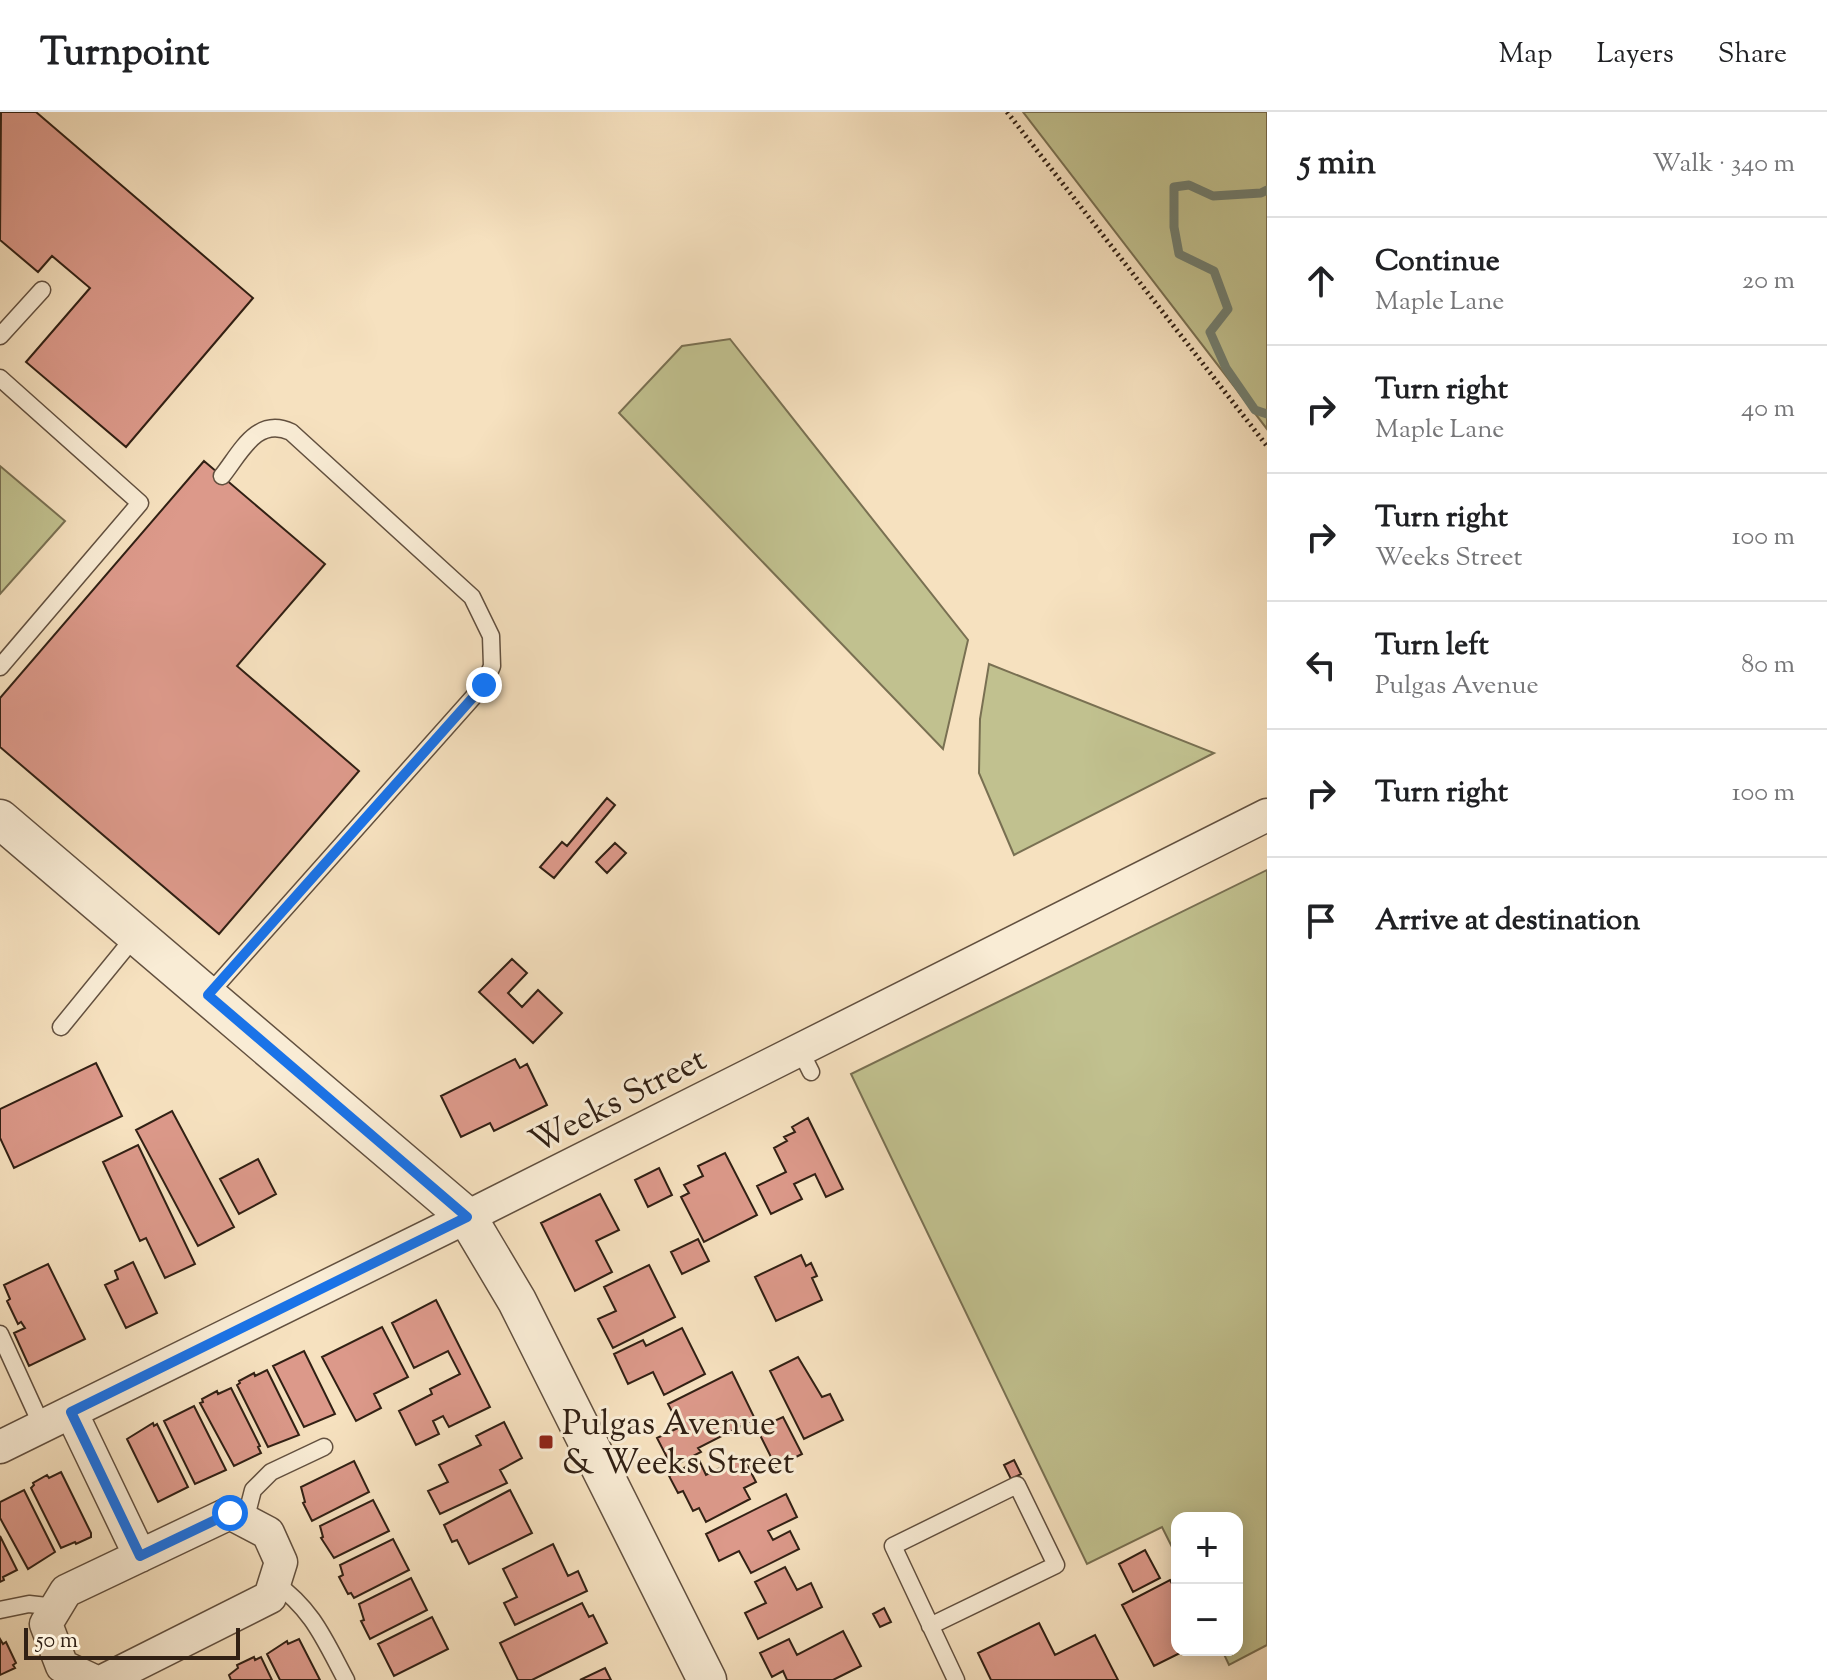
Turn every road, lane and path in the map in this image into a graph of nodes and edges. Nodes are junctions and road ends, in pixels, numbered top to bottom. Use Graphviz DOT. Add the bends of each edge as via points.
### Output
graph roads {
  1 [pos="1007,112"];
  2 [pos="42,290"];
  3 [pos="0,336"];
  4 [pos="0,378"];
  5 [pos="1267,446"];
  6 [pos="222,476"];
  7 [pos="0,667"];
  8 [pos="1267,815"];
  9 [pos="0,819"];
  10 [pos="136,935"];
  11 [pos="208,995"];
  12 [pos="61,1027"];
  13 [pos="467,1217"];
  14 [pos="0,1334"];
  15 [pos="71,1412"];
  16 [pos="42,1426"];
  17 [pos="0,1447"];
  18 [pos="324,1447"];
  19 [pos="245,1521"];
  20 [pos="140,1556"];
  21 [pos="274,1582"];
  22 [pos="56,1607"];
  23 [pos="0,1610"];
  24 [pos="930,1626"];
  25 [pos="89,1679"];
  26 [pos="346,1680"];
  27 [pos="707,1680"];
  28 [pos="956,1680"];
  1 -- 5 [label="path"];
  2 -- 3 [label="lane"];
  4 -- 7 [label="lane" via="140,503"];
  6 -- 11 [label="lane" via="258,432 278,426 291,432 472,597 491,636 492,666 484,685"];
  8 -- 13 [label="street, Weeks Street" via="806,1061"];
  9 -- 10 [label="street"];
  10 -- 11 [label="street"];
  10 -- 12 [label="lane"];
  11 -- 13 [label="street"];
  13 -- 15 [label="street, Weeks Street"];
  13 -- 27 [label="street" via="517,1301"];
  14 -- 16 [label="lane"];
  15 -- 16 [label="street, Weeks Street"];
  15 -- 20 [label="street"];
  16 -- 17 [label="street, Weeks Street"];
  18 -- 19 [label="lane" via="271,1472 253,1490"];
  19 -- 20 [label="street" via="230,1513"];
  19 -- 21 [label="street" via="268,1533 281,1562"];
  20 -- 22 [label="street" via="66,1591"];
  21 -- 25 [label="street" via="270,1597"];
  21 -- 26 [label="lane" via="312,1616"];
  22 -- 23 [label="lane" via="29,1604"];
  22 -- 25 [label="street" via="46,1624 62,1666"];
  24 -- 24 [label="lane" via="893,1546 1017,1485 1056,1565"];
  24 -- 28 [label="lane"];
}
